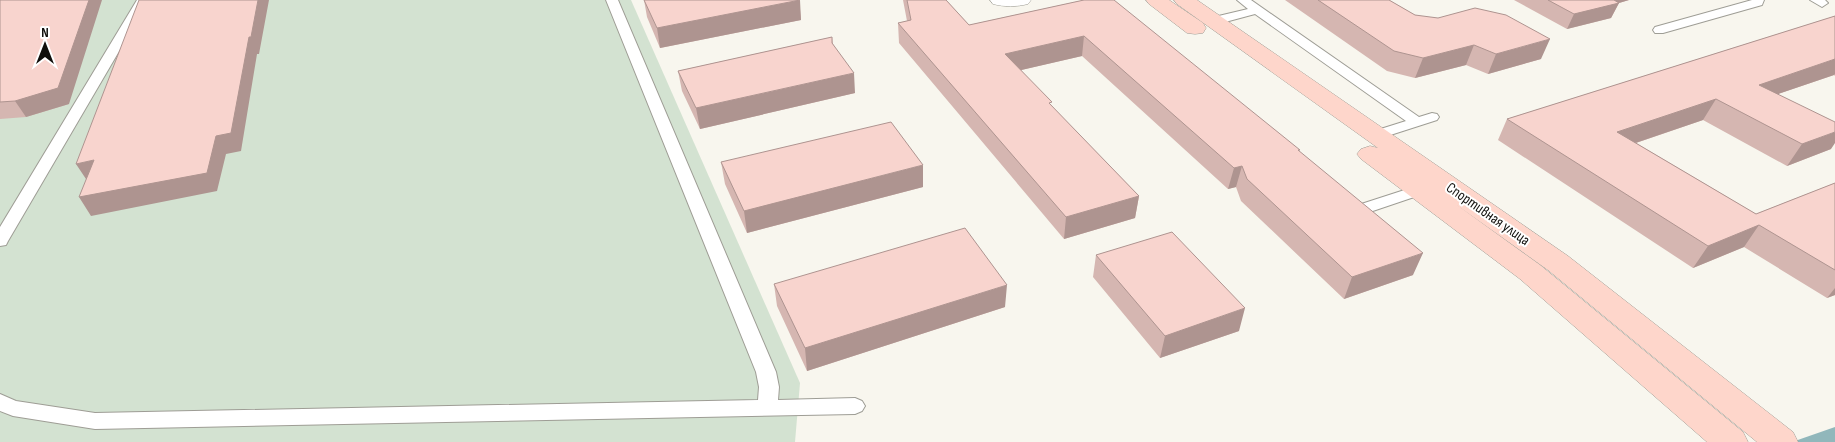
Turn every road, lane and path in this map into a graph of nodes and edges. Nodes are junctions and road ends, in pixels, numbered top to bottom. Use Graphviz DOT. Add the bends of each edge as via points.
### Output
graph roads {
  1 [pos="143,0"];
  2 [pos="612,0"];
  3 [pos="1000,0"];
  4 [pos="1021,0"];
  5 [pos="1156,0"];
  6 [pos="1184,0"];
  7 [pos="1243,0"];
  8 [pos="1758,0"];
  9 [pos="1258,10"];
  10 [pos="1214,22"];
  11 [pos="1659,30"];
  12 [pos="1432,117"];
  13 [pos="1417,122"];
  14 [pos="1376,135"];
  15 [pos="1420,190"];
  16 [pos="1358,211"];
  17 [pos="0,241"];
  18 [pos="0,402"];
  19 [pos="856,406"];
  20 [pos="767,408"];
  21 [pos="1731,442"];
  22 [pos="1781,442"];
  1 -- 17 [label="lane"];
  2 -- 20 [label="lane" via="766,372 769,387"];
  3 -- 4 [label="street"];
  5 -- 15 [label="street, Спортивная улица"];
  6 -- 10 [label="street, Спортивная улица"];
  7 -- 9 [label="lane"];
  8 -- 11 [label="lane"];
  9 -- 10 [label="lane"];
  9 -- 13 [label="lane"];
  10 -- 14 [label="street, Спортивная улица"];
  12 -- 13 [label="lane"];
  13 -- 14 [label="lane"];
  14 -- 22 [label="street, Спортивная улица" via="1558,263"];
  15 -- 16 [label="lane"];
  15 -- 21 [label="street, Спортивная улица" via="1530,272"];
  18 -- 20 [label="lane" via="13,408 95,420"];
  19 -- 20 [label="lane"];
}
